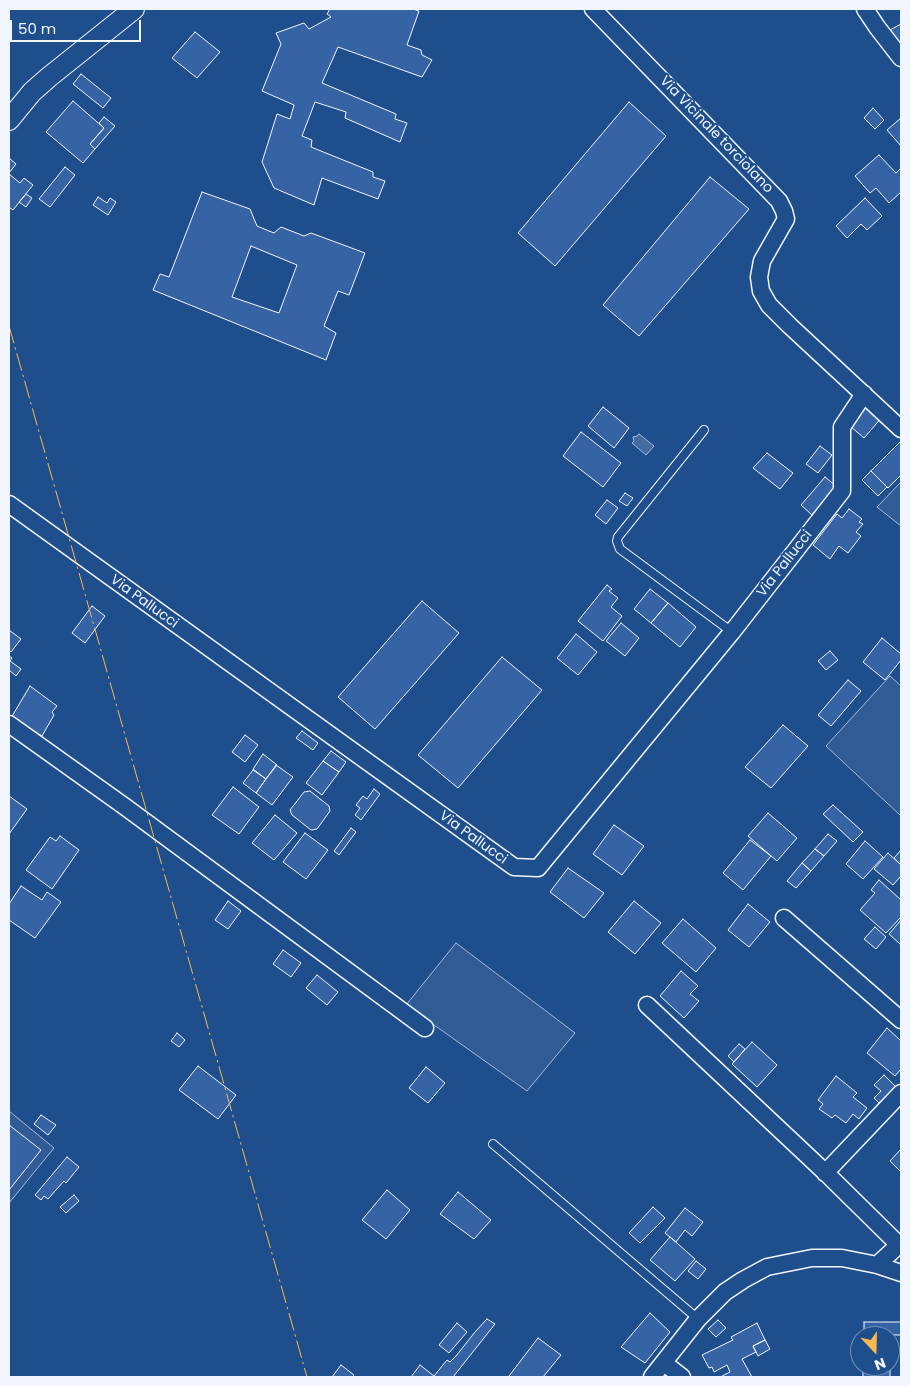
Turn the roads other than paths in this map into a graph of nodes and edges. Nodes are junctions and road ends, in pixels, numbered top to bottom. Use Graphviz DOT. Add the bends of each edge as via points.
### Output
graph roads {
  1 [pos="134,9"];
  2 [pos="593,9"];
  3 [pos="865,9"];
  4 [pos="901,58"];
  5 [pos="32,92"];
  6 [pos="9,101"];
  7 [pos="9,120"];
  8 [pos="864,394"];
  9 [pos="901,429"];
  10 [pos="704,430"];
  11 [pos="9,504"];
  12 [pos="732,632"];
  13 [pos="9,724"];
  14 [pos="784,918"];
  15 [pos="647,1005"];
  16 [pos="901,1020"];
  17 [pos="425,1028"];
  18 [pos="901,1093"];
  19 [pos="493,1144"];
  20 [pos="825,1173"];
  21 [pos="900,1244"];
  22 [pos="877,1265"];
  23 [pos="901,1273"];
  24 [pos="698,1319"];
  25 [pos="664,1363"];
  26 [pos="652,1377"];
  27 [pos="682,1377"];
  1 -- 5 [label="street"];
  2 -- 8 [label="street, Via Vicinale torciolano" via="779,201 786,219 762,262 761,291 776,312"];
  3 -- 4 [label="street"];
  5 -- 6 [label="street"];
  5 -- 7 [label="street"];
  8 -- 9 [label="street, Via Vicinale torciolano"];
  8 -- 12 [label="street, Via Pallucci" via="842,427 842,491"];
  10 -- 12 [label="lane" via="617,541 620,549"];
  11 -- 12 [label="street, Via Pallucci" via="514,867 538,868"];
  13 -- 17 [label="street"];
  14 -- 16 [label="street"];
  15 -- 20 [label="street"];
  18 -- 20 [label="street"];
  19 -- 24 [label="lane"];
  20 -- 21 [label="street"];
  21 -- 22 [label="street"];
  22 -- 23 [label="street"];
  22 -- 24 [label="street" via="842,1258 812,1258 767,1267 725,1292"];
  24 -- 25 [label="street"];
  25 -- 26 [label="street"];
  25 -- 27 [label="street"];
}
